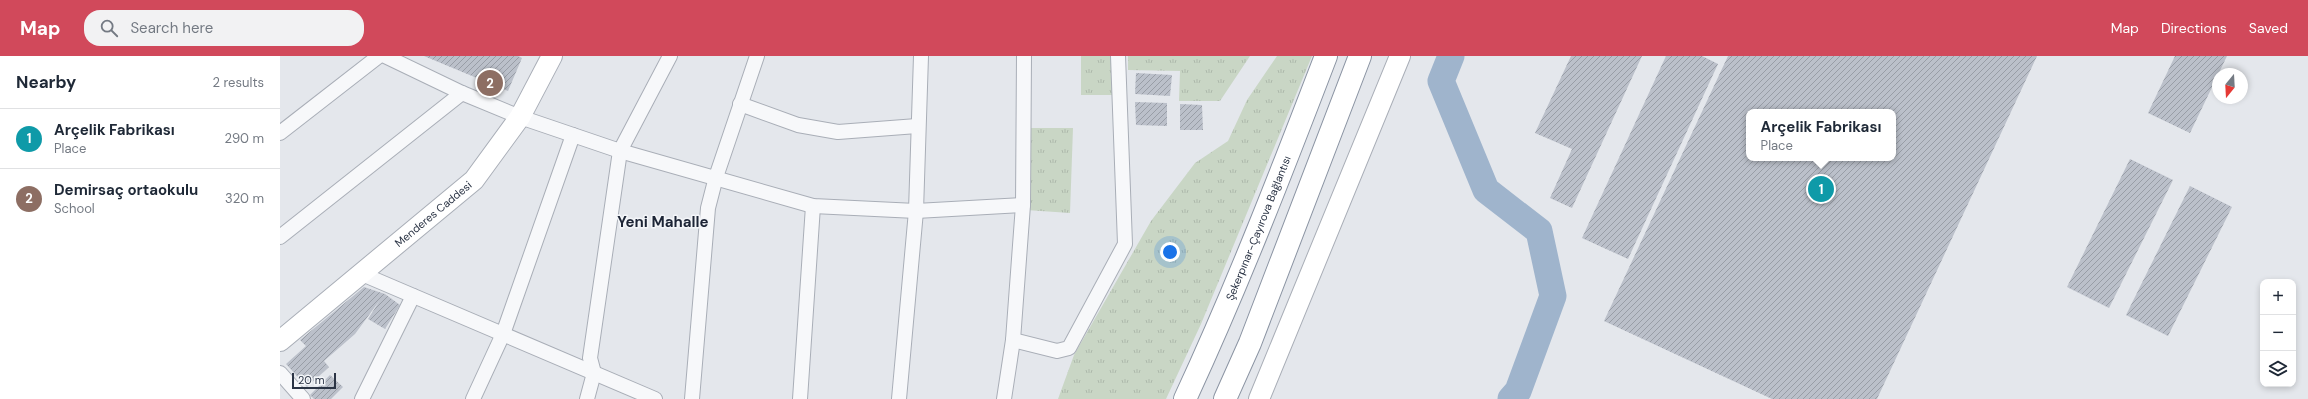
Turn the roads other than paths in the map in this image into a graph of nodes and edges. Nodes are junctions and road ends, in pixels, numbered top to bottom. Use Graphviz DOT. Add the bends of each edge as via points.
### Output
graph roads {
  1 [pos="378,56"];
  2 [pos="385,56"];
  3 [pos="552,56"];
  4 [pos="670,56"];
  5 [pos="757,56"];
  6 [pos="921,56"];
  7 [pos="1024,56"];
  8 [pos="1118,56"];
  9 [pos="1326,56"];
  10 [pos="1360,56"];
  11 [pos="1400,56"];
  12 [pos="462,93"];
  13 [pos="740,104"];
  14 [pos="520,117"];
  15 [pos="917,126"];
  16 [pos="280,133"];
  17 [pos="574,135"];
  18 [pos="620,151"];
  19 [pos="716,177"];
  20 [pos="1023,205"];
  21 [pos="813,206"];
  22 [pos="916,211"];
  23 [pos="280,237"];
  24 [pos="362,274"];
  25 [pos="413,296"];
  26 [pos="503,334"];
  27 [pos="1012,340"];
  28 [pos="280,342"];
  29 [pos="590,358"];
  30 [pos="579,367"];
  31 [pos="280,373"];
  32 [pos="593,378"];
  33 [pos="692,398"];
  34 [pos="303,399"];
  35 [pos="362,399"];
  36 [pos="472,399"];
  37 [pos="587,399"];
  38 [pos="655,399"];
  39 [pos="800,399"];
  40 [pos="899,399"];
  41 [pos="1004,399"];
  42 [pos="1185,399"];
  43 [pos="1225,399"];
  44 [pos="1259,399"];
  1 -- 16 [label="street"];
  2 -- 12 [label="street"];
  3 -- 14 [label="street, Menderes Caddesi"];
  4 -- 18 [label="street"];
  5 -- 13 [label="street"];
  6 -- 15 [label="street"];
  7 -- 20 [label="street"];
  8 -- 27 [label="street" via="1125,244 1069,348 1057,351"];
  9 -- 42 [label="highway, Şekerpınar-Çayırova Bağlantısı" via="1252,245"];
  10 -- 43 [label="highway" via="1250,343"];
  11 -- 44 [label="street"];
  12 -- 14 [label="street"];
  12 -- 23 [label="street"];
  13 -- 15 [label="street" via="798,125 838,132"];
  13 -- 19 [label="street"];
  14 -- 17 [label="street"];
  14 -- 24 [label="street, Menderes Caddesi" via="474,180"];
  15 -- 22 [label="street"];
  17 -- 18 [label="street"];
  17 -- 26 [label="street"];
  18 -- 19 [label="street"];
  18 -- 29 [label="street"];
  19 -- 21 [label="street"];
  19 -- 33 [label="street" via="708,208"];
  20 -- 22 [label="street"];
  20 -- 27 [label="street"];
  21 -- 22 [label="street"];
  21 -- 39 [label="street"];
  22 -- 40 [label="street"];
  24 -- 25 [label="street"];
  24 -- 28 [label="street, Menderes Caddesi"];
  25 -- 26 [label="street"];
  25 -- 35 [label="street"];
  26 -- 30 [label="street"];
  26 -- 36 [label="street"];
  27 -- 41 [label="street"];
  29 -- 30 [label="street" via="587,366"];
  29 -- 32 [label="street"];
  30 -- 32 [label="street"];
  31 -- 34 [label="street"];
  32 -- 37 [label="street"];
  32 -- 38 [label="street" via="609,380"];
}
